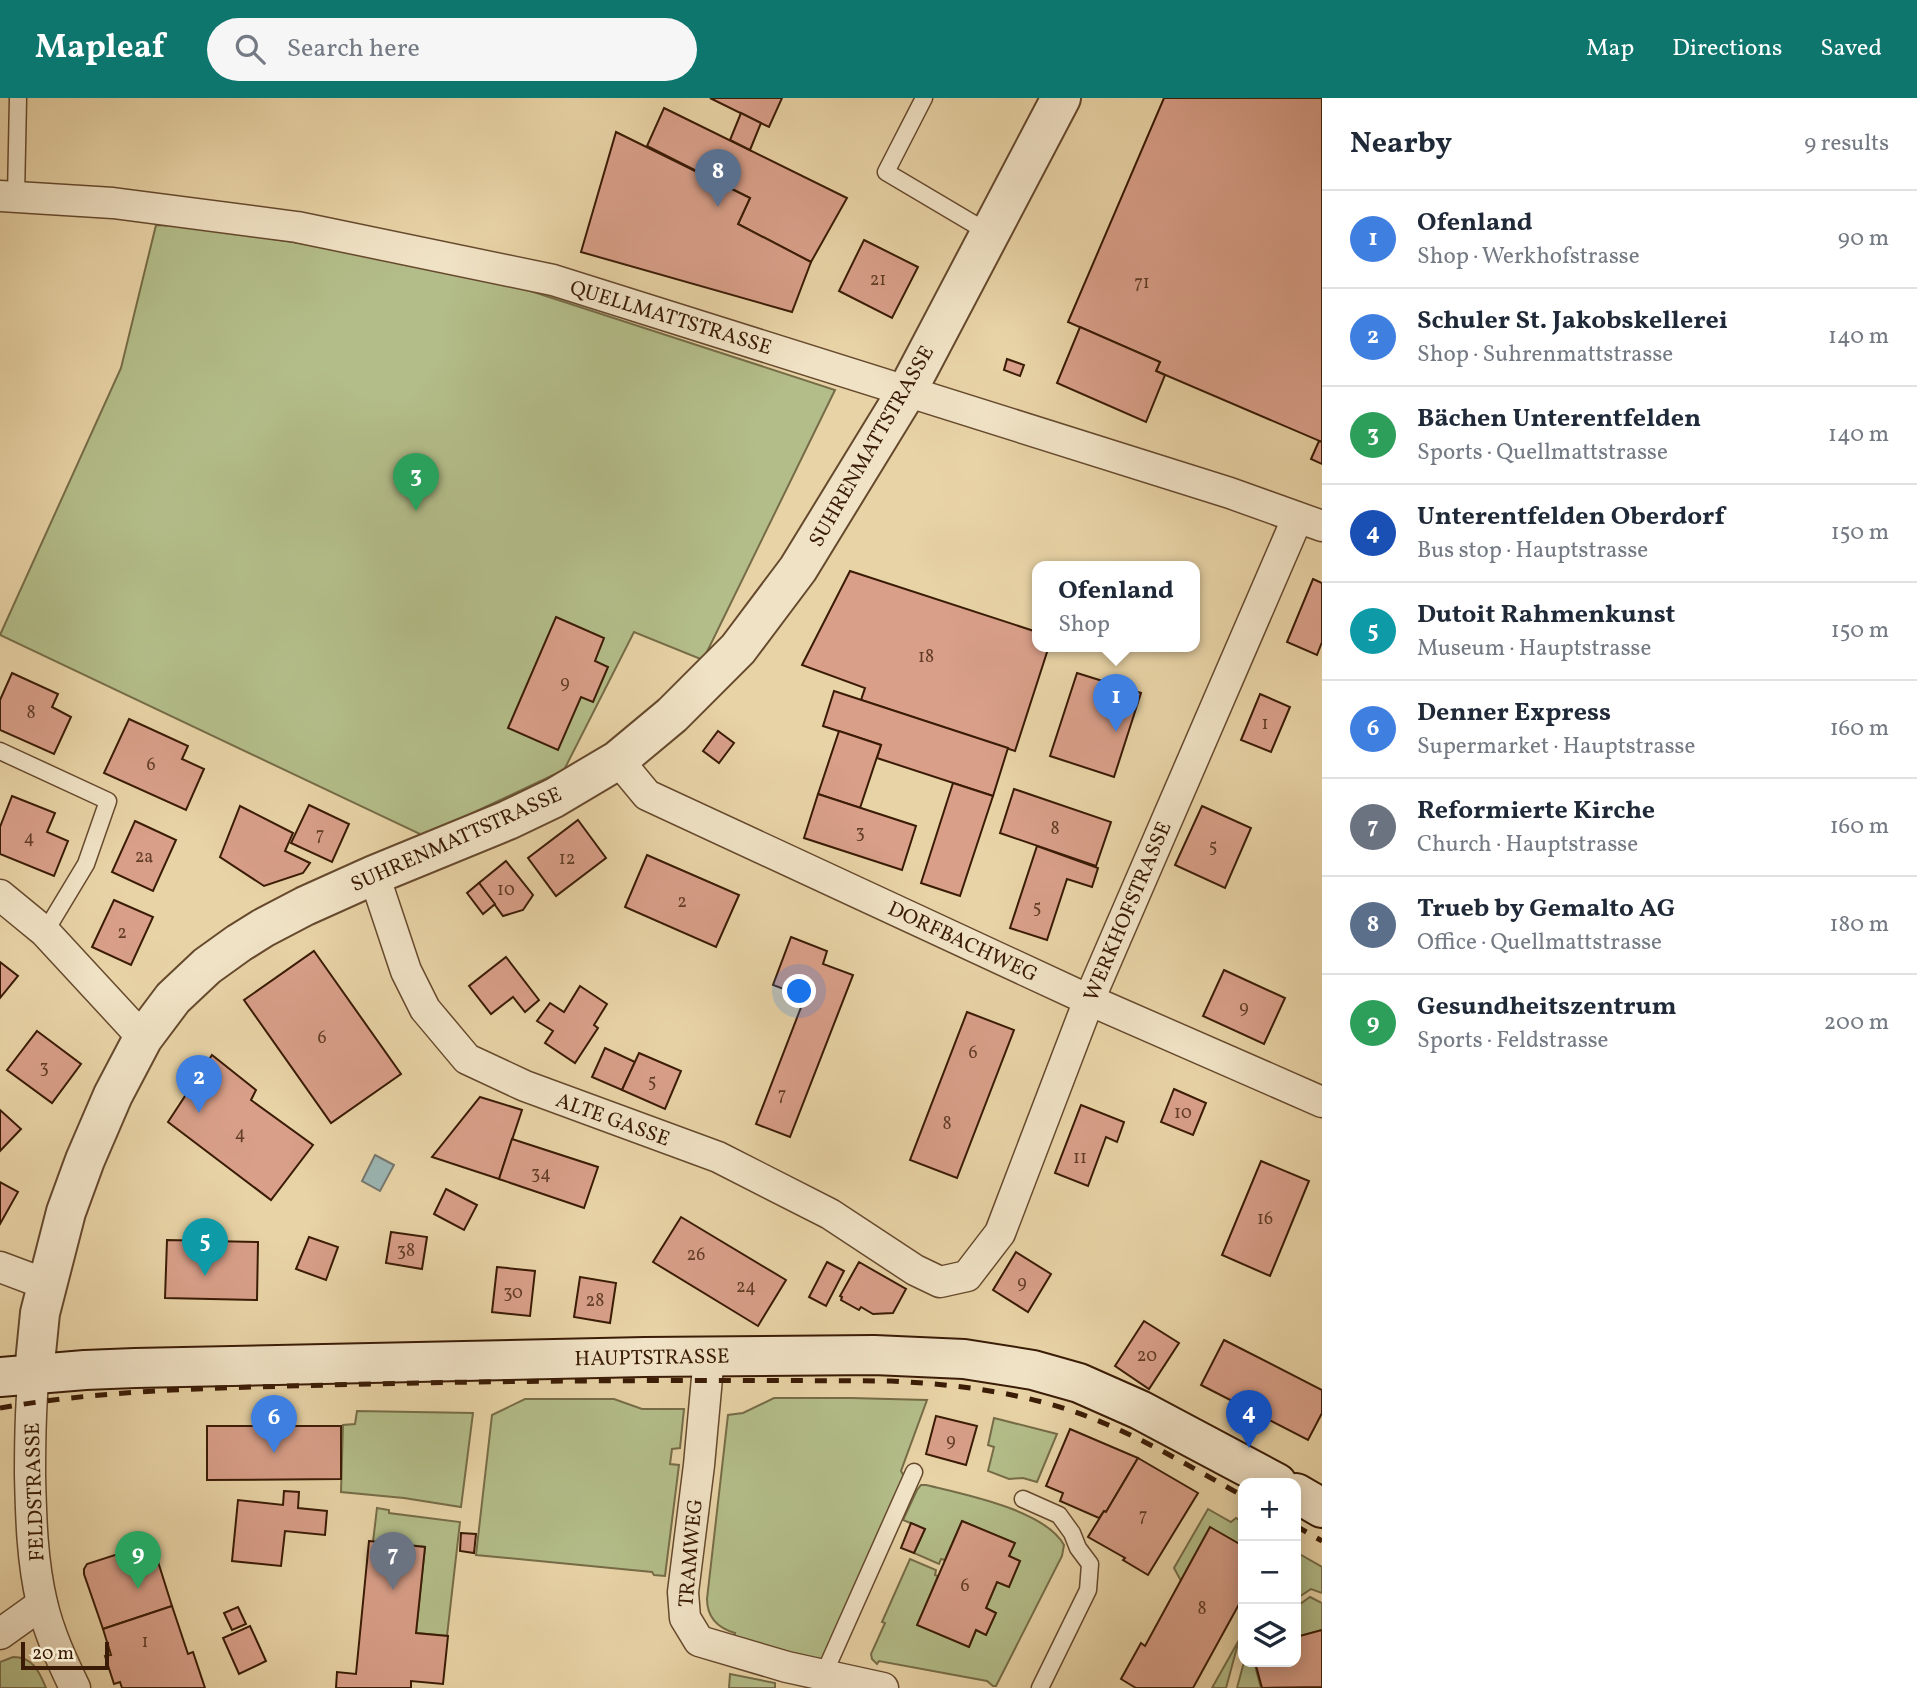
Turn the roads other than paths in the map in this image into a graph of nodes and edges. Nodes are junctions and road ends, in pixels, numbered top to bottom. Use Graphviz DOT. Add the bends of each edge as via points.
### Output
graph roads {
  1 [pos="18,98"];
  2 [pos="924,98"];
  3 [pos="1052,101"];
  4 [pos="8,196"];
  5 [pos="989,233"];
  6 [pos="906,391"];
  7 [pos="1310,523"];
  8 [pos="0,751"];
  9 [pos="618,760"];
  10 [pos="374,875"];
  11 [pos="0,895"];
  12 [pos="45,932"];
  13 [pos="1088,1000"];
  14 [pos="143,1038"];
  15 [pos="1322,1102"];
  16 [pos="0,1267"];
  17 [pos="940,1282"];
  18 [pos="48,1285"];
  19 [pos="709,1356"];
  20 [pos="17,1375"];
  21 [pos="914,1472"];
  22 [pos="1268,1478"];
  23 [pos="1301,1496"];
  24 [pos="1023,1499"];
  25 [pos="1322,1508"];
  26 [pos="42,1604"];
  27 [pos="0,1634"];
  28 [pos="823,1676"];
  29 [pos="75,1688"];
  30 [pos="883,1688"];
  31 [pos="1040,1688"];
  1 -- 4 [label="lane"];
  2 -- 5 [label="lane" via="886,172"];
  3 -- 5 [label="street, SUHRENMATTSTRASSE"];
  4 -- 6 [label="street, QUELLMATTSTRASSE" via="113,203 297,227 553,280"];
  5 -- 6 [label="street, SUHRENMATTSTRASSE"];
  6 -- 7 [label="street, QUELLMATTSTRASSE" via="1230,493"];
  6 -- 9 [label="street, SUHRENMATTSTRASSE" via="799,569 738,649 672,715"];
  7 -- 13 [label="street, WERKHOFSTRASSE"];
  8 -- 12 [label="lane" via="108,801 86,864"];
  9 -- 10 [label="street, SUHRENMATTSTRASSE" via="508,820"];
  9 -- 13 [label="street, DORFBACHWEG" via="647,795"];
  10 -- 14 [label="street, SUHRENMATTSTRASSE" via="304,906 239,943 180,991"];
  10 -- 17 [label="street, ALTE GASSE" via="405,971 425,1009 467,1059 525,1087 718,1157 830,1214"];
  11 -- 12 [label="street"];
  12 -- 14 [label="street"];
  13 -- 15 [label="street, DORFBACHWEG"];
  13 -- 17 [label="street, WERKHOFSTRASSE" via="1000,1233 967,1276"];
  14 -- 18 [label="street, SUHRENMATTSTRASSE" via="85,1160"];
  16 -- 18 [label="street"];
  18 -- 20 [label="street, SUHRENMATTSTRASSE"];
  19 -- 20 [label="street, HAUPTSTRASSE" via="135,1368"];
  19 -- 22 [label="street, HAUPTSTRASSE" via="874,1355 964,1359 1033,1370 1079,1383 1140,1410"];
  19 -- 28 [label="street, TRAMWEG" via="683,1591 685,1618 699,1641"];
  20 -- 26 [label="street, FELDSTRASSE" via="31,1395 31,1532"];
  21 -- 28 [label="lane"];
  23 -- 25 [label="street"];
  24 -- 31 [label="lane" via="1059,1515 1090,1564 1088,1590"];
  26 -- 27 [label="street"];
  26 -- 29 [label="street, FELDSTRASSE"];
  28 -- 30 [label="street, TRAMWEG"];
}
